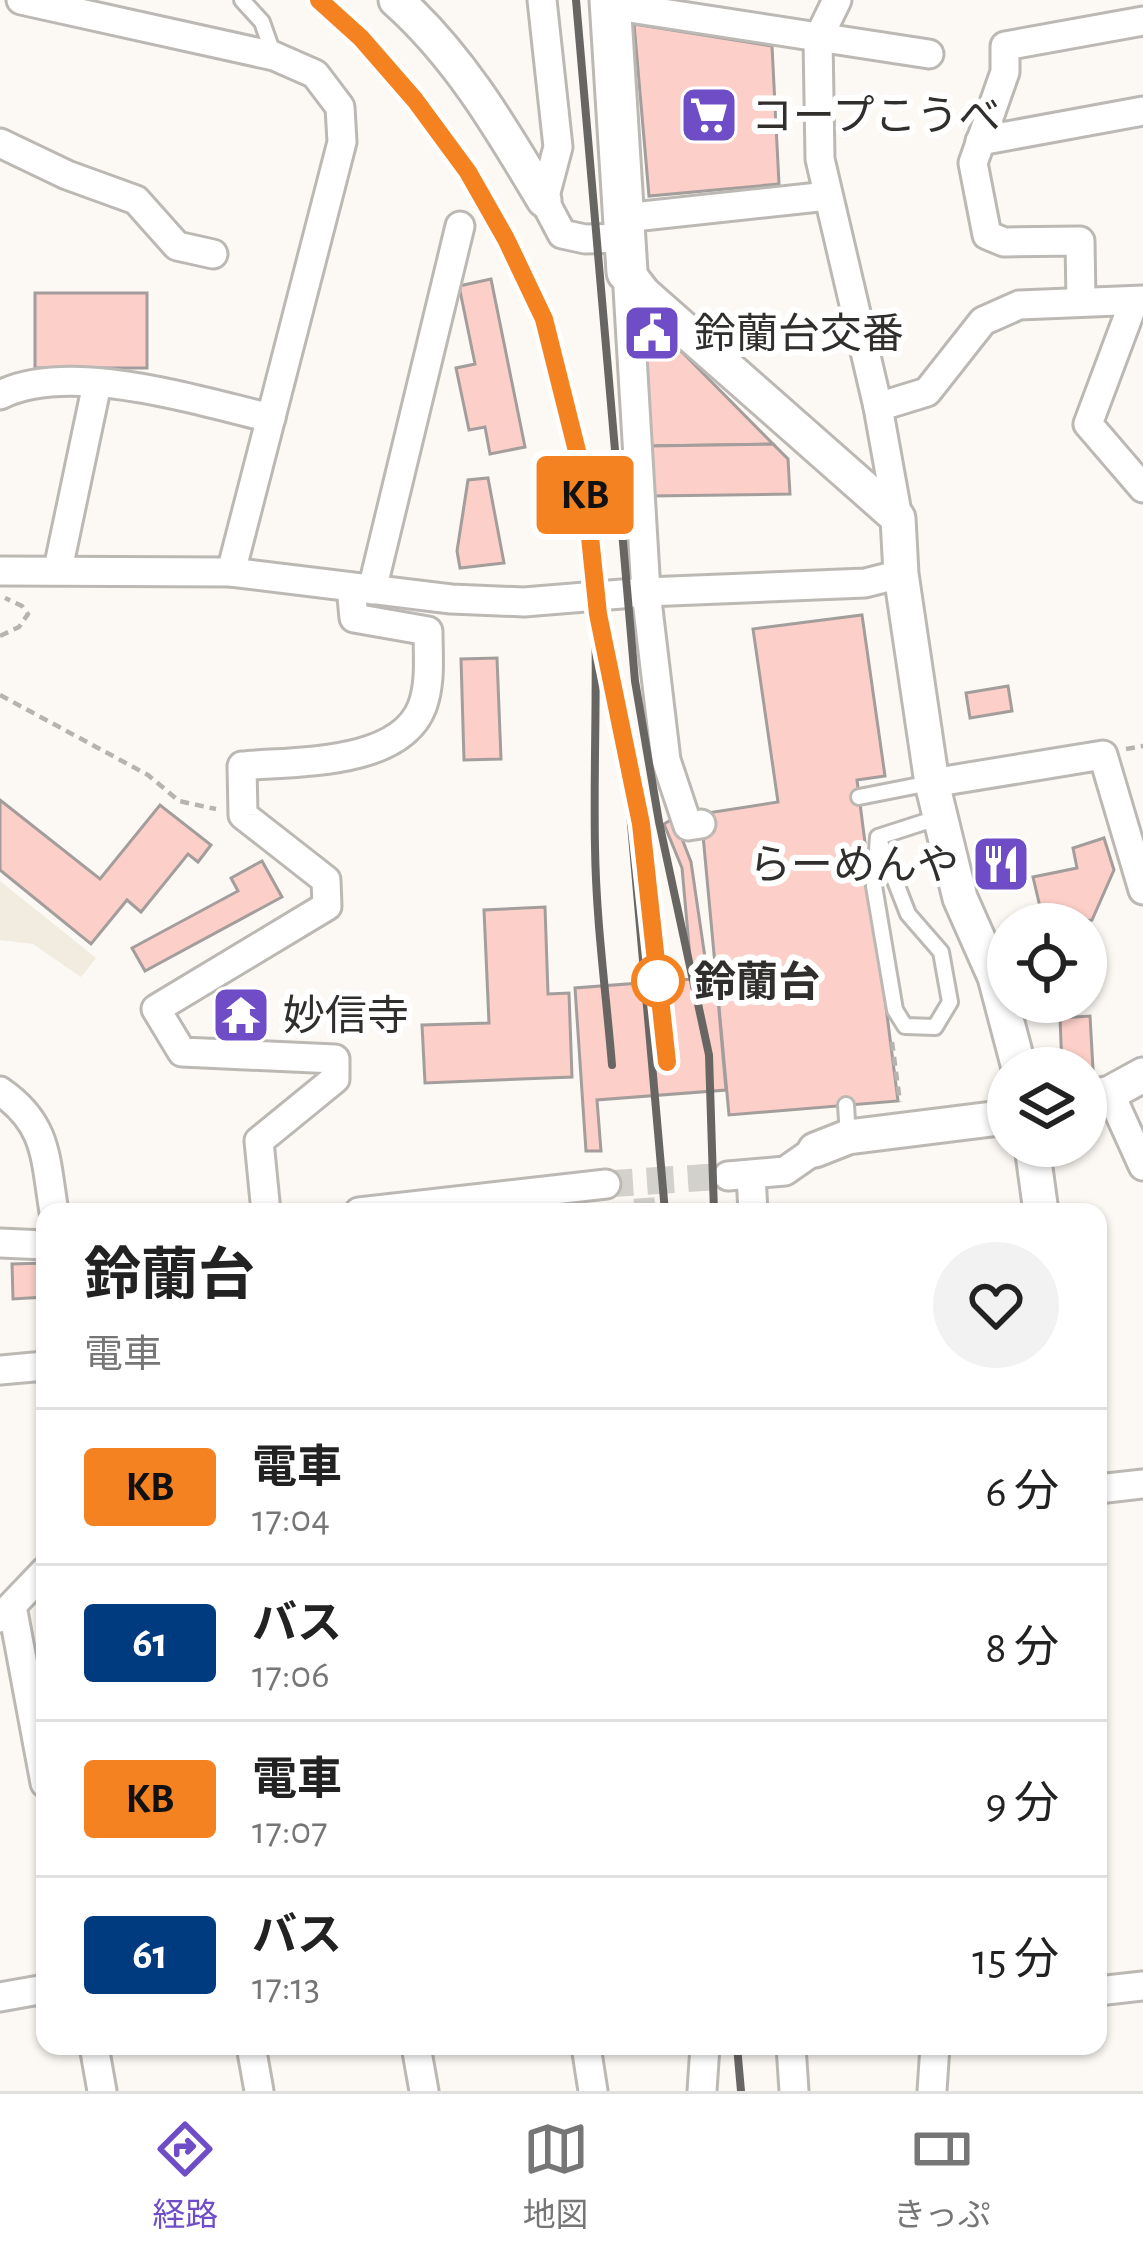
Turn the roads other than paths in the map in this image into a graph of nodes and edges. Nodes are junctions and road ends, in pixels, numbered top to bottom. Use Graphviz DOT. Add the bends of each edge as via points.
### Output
graph roads {
  1 [pos="21,0"];
  2 [pos="242,0"];
  3 [pos="395,0"];
  4 [pos="542,0"];
  5 [pos="837,0"];
  6 [pos="610,3"];
  7 [pos="705,10"];
  8 [pos="1143,20"];
  9 [pos="818,39"];
  10 [pos="929,54"];
  11 [pos="274,56"];
  12 [pos="1143,111"];
  13 [pos="980,141"];
  14 [pos="0,142"];
  15 [pos="828,196"];
  16 [pos="544,200"];
  17 [pos="460,226"];
  18 [pos="626,243"];
  19 [pos="214,254"];
  20 [pos="1138,300"];
  21 [pos="1081,302"];
  22 [pos="97,384"];
  23 [pos="0,395"];
  24 [pos="878,407"];
  25 [pos="271,418"];
  26 [pos="1143,488"];
  27 [pos="898,518"];
  28 [pos="58,569"];
  29 [pos="0,571"];
  30 [pos="231,572"];
  31 [pos="901,574"];
  32 [pos="362,588"];
  33 [pos="646,592"];
  34 [pos="932,782"];
  35 [pos="859,797"];
  36 [pos="940,817"];
  37 [pos="701,824"];
  38 [pos="878,837"];
  39 [pos="1143,890"];
  40 [pos="1013,1047"];
  41 [pos="1143,1075"];
  42 [pos="0,1091"];
  43 [pos="1107,1092"];
  44 [pos="1107,1110"];
  45 [pos="987,1118"];
  46 [pos="815,1150"];
  47 [pos="1143,1166"];
  48 [pos="1035,1167"];
  49 [pos="606,1184"];
  50 [pos="52,1203"];
  51 [pos="265,1203"];
  52 [pos="438,1203"];
  53 [pos="750,1203"];
  54 [pos="1040,1203"];
  55 [pos="0,1243"];
  56 [pos="36,1245"];
  57 [pos="36,1367"];
  58 [pos="0,1370"];
  59 [pos="1143,1484"];
  60 [pos="1107,1488"];
  61 [pos="36,1580"];
  62 [pos="6,1612"];
  63 [pos="36,1744"];
  64 [pos="1143,1986"];
  65 [pos="1107,1990"];
  66 [pos="36,1991"];
  67 [pos="0,1997"];
  68 [pos="96,2055"];
  69 [pos="253,2055"];
  70 [pos="418,2055"];
  71 [pos="587,2055"];
  72 [pos="704,2055"];
  73 [pos="792,2055"];
  74 [pos="934,2055"];
  75 [pos="102,2091"];
  76 [pos="259,2091"];
  77 [pos="424,2091"];
  78 [pos="593,2091"];
  79 [pos="702,2091"];
  80 [pos="794,2091"];
  81 [pos="932,2091"];
  1 -- 11 [label="street"];
  2 -- 11 [label="lane" via="262,22"];
  3 -- 16 [label="street" via="431,31 478,93"];
  4 -- 16 [label="street" via="558,147"];
  5 -- 9 [label="street"];
  6 -- 7 [label="street"];
  6 -- 18 [label="main road"];
  7 -- 9 [label="street"];
  8 -- 13 [label="street" via="1005,46"];
  9 -- 10 [label="street"];
  9 -- 15 [label="street"];
  11 -- 25 [label="street" via="315,74 340,107 342,142"];
  12 -- 13 [label="street"];
  13 -- 21 [label="street" via="973,163 987,236 1080,241"];
  14 -- 19 [label="street" via="136,200 178,246"];
  15 -- 18 [label="street"];
  15 -- 24 [label="street"];
  16 -- 18 [label="street" via="562,235"];
  17 -- 32 [label="street"];
  18 -- 27 [label="street" via="644,294"];
  18 -- 33 [label="street"];
  20 -- 21 [label="street"];
  20 -- 26 [label="street" via="1088,424"];
  21 -- 24 [label="street" via="1019,304 983,321 927,392"];
  22 -- 23 [label="street" via="32,383"];
  22 -- 25 [label="street"];
  22 -- 28 [label="street"];
  24 -- 27 [label="street"];
  25 -- 30 [label="street"];
  27 -- 31 [label="street"];
  28 -- 29 [label="street"];
  28 -- 30 [label="street"];
  30 -- 32 [label="street"];
  31 -- 33 [label="street" via="865,584"];
  31 -- 34 [label="street"];
  32 -- 33 [label="street" via="524,602"];
  32 -- 51 [label="street" via="354,617 428,632 421,711 364,754 242,766 243,815 326,880 327,906 156,1009 182,1052 334,1060 334,1079 259,1141"];
  33 -- 37 [label="street" via="666,760 688,826"];
  34 -- 35 [label="lane"];
  34 -- 36 [label="street"];
  34 -- 39 [label="street" via="1103,755"];
  36 -- 38 [label="lane"];
  36 -- 40 [label="street"];
  38 -- 38 [label="lane" via="908,914 941,952 950,1002 935,1027 905,1026 895,1010 874,886"];
  41 -- 43 [label="street"];
  42 -- 50 [label="street" via="40,1132"];
  44 -- 47 [label="street"];
  45 -- 46 [label="street" via="847,1121"];
  46 -- 53 [label="street" via="785,1172 740,1176"];
  48 -- 54 [label="street"];
  49 -- 52 [label="street"];
  55 -- 56 [label="street"];
  57 -- 58 [label="street"];
  59 -- 60 [label="street"];
  61 -- 62 [label="street"];
  62 -- 63 [label="street"];
  64 -- 65 [label="street"];
  66 -- 67 [label="street"];
  68 -- 75 [label="street"];
  69 -- 76 [label="street"];
  70 -- 77 [label="street"];
  71 -- 78 [label="street"];
  72 -- 79 [label="street"];
  73 -- 80 [label="street"];
  74 -- 81 [label="street"];
}
